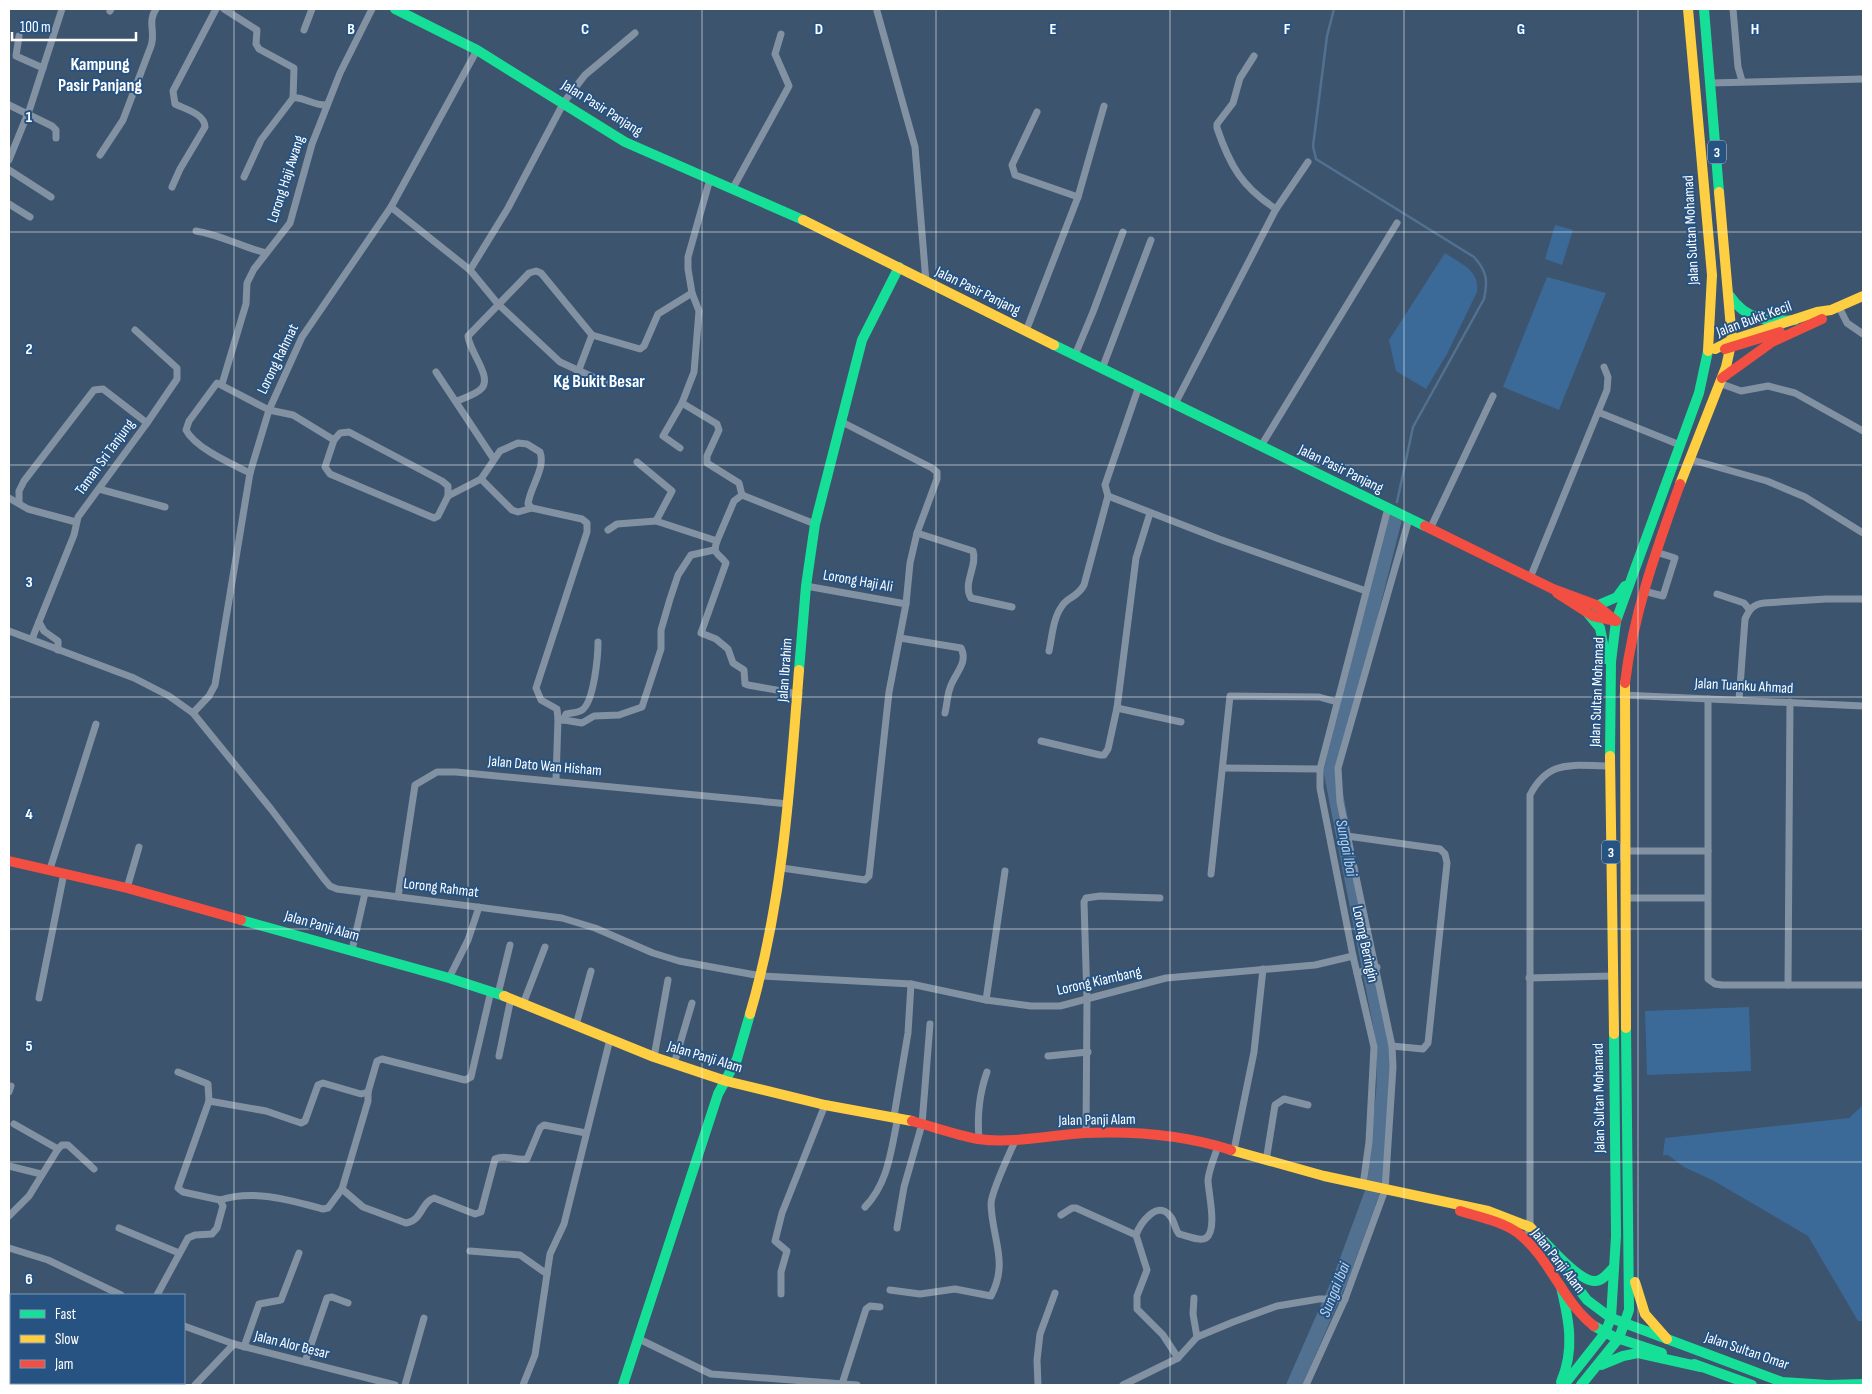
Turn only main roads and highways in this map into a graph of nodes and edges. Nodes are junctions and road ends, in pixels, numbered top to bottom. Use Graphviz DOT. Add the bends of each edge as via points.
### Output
graph roads {
  1 [pos="395,9"];
  2 [pos="1688,9"];
  3 [pos="1704,9"];
  4 [pos="407,11"];
  5 [pos="899,267"];
  6 [pos="1712,275"];
  7 [pos="1730,295"];
  8 [pos="1863,296"];
  9 [pos="1835,308"];
  10 [pos="1822,319"];
  11 [pos="1795,320"];
  12 [pos="1731,345"];
  13 [pos="1715,349"];
  14 [pos="1720,381"];
  15 [pos="1699,394"];
  16 [pos="1656,552"];
  17 [pos="1629,582"];
  18 [pos="1553,589"];
  19 [pos="1596,606"];
  20 [pos="1586,611"];
  21 [pos="1616,621"];
  22 [pos="1624,695"];
  23 [pos="1610,714"];
  24 [pos="9,861"];
  25 [pos="726,1081"];
  26 [pos="1408,1195"];
  27 [pos="1628,1224"];
  28 [pos="1539,1236"];
  29 [pos="1614,1266"];
  30 [pos="1561,1287"];
  31 [pos="1611,1318"];
  32 [pos="1625,1323"];
  33 [pos="1605,1333"];
  34 [pos="1619,1338"];
  35 [pos="1667,1339"];
  36 [pos="1599,1365"];
  37 [pos="1701,1367"];
  38 [pos="1863,1384"];
  39 [pos="624,1385"];
  40 [pos="1560,1385"];
  41 [pos="1564,1385"];
  42 [pos="1581,1385"];
  43 [pos="1752,1385"];
  1 -- 4 [label="main road, Jalan Pasir Panjang"];
  2 -- 6 [label="main road, Jalan Sultan Mohamad / 3"];
  3 -- 7 [label="main road, Jalan Sultan Mohamad / 3"];
  4 -- 5 [label="main road, Jalan Pasir Panjang" via="564,102 625,142 835,234"];
  5 -- 18 [label="main road, Jalan Pasir Panjang"];
  5 -- 25 [label="main road, Jalan Ibrahim" via="862,340 815,524 806,586 782,868 761,976 737,1059"];
  6 -- 13 [label="main road, 3" via="1717,320"];
  6 -- 15 [label="main road, Jalan Sultan Mohamad / 3" via="1708,347"];
  7 -- 11 [label="main road" via="1735,306 1754,318 1770,322"];
  7 -- 12 [label="main road, Jalan Sultan Mohamad / 3"];
  8 -- 9 [label="main road, Jalan Bukit Kecil"];
  9 -- 10 [label="main road, Jalan Bukit Kecil"];
  9 -- 11 [label="main road, Jalan Bukit Kecil"];
  10 -- 12 [label="main road, Jalan Bukit Kecil"];
  10 -- 14 [label="main road" via="1772,342"];
  11 -- 12 [label="main road, Jalan Bukit Kecil"];
  12 -- 13 [label="main road, Jalan Bukit Kecil"];
  12 -- 14 [label="main road, Jalan Sultan Mohamad / 3"];
  13 -- 15 [label="main road, 3"];
  14 -- 16 [label="main road, Jalan Sultan Mohamad / 3"];
  15 -- 17 [label="main road, Jalan Sultan Mohamad / 3"];
  16 -- 21 [label="main road" via="1627,614"];
  16 -- 22 [label="main road, Jalan Sultan Mohamad / 3" via="1629,648"];
  17 -- 19 [label="main road" via="1617,597"];
  17 -- 21 [label="main road, Jalan Sultan Mohamad / 3"];
  18 -- 19 [label="main road, Jalan Pasir Panjang"];
  18 -- 20 [label="main road, Jalan Pasir Panjang"];
  19 -- 21 [label="main road, Jalan Pasir Panjang"];
  20 -- 21 [label="main road, Jalan Pasir Panjang" via="1607,621"];
  20 -- 23 [label="main road" via="1603,636"];
  21 -- 22 [label="main road" via="1622,632"];
  21 -- 23 [label="main road, Jalan Sultan Mohamad / 3"];
  22 -- 27 [label="main road, Jalan Sultan Mohamad / 3"];
  23 -- 29 [label="main road, Jalan Sultan Mohamad / 3"];
  24 -- 25 [label="main road, Jalan Panji Alam" via="126,888 449,978 511,998 654,1057"];
  25 -- 26 [label="main road, Jalan Panji Alam" via="825,1105 896,1117 979,1139 1086,1133 1173,1136"];
  25 -- 39 [label="main road, Jalan Ibrahim" via="718,1094"];
  26 -- 28 [label="main road, Jalan Panji Alam" via="1488,1211 1530,1227"];
  26 -- 30 [label="main road, Jalan Panji Alam" via="1497,1222 1525,1240"];
  27 -- 32 [label="main road, Jalan Sultan Mohamad / 3" via="1629,1310"];
  27 -- 35 [label="main road" via="1640,1304 1653,1328"];
  28 -- 29 [label="main road" via="1583,1278 1593,1281 1604,1278"];
  28 -- 31 [label="main road, Jalan Panji Alam" via="1586,1299 1598,1312"];
  29 -- 31 [label="main road, Jalan Sultan Mohamad / 3"];
  30 -- 33 [label="main road, Jalan Panji Alam" via="1590,1323"];
  30 -- 40 [label="main road" via="1571,1338 1568,1364"];
  31 -- 32 [label="main road, Jalan Panji Alam"];
  31 -- 33 [label="main road, Jalan Sultan Mohamad / 3"];
  32 -- 34 [label="main road, 3"];
  32 -- 35 [label="main road, Jalan Sultan Omar"];
  33 -- 34 [label="main road, Jalan Panji Alam"];
  33 -- 41 [label="main road, 3"];
  34 -- 36 [label="main road, 3"];
  34 -- 37 [label="main road, Jalan Sultan Omar"];
  35 -- 38 [label="main road, Jalan Sultan Omar" via="1782,1382"];
  36 -- 37 [label="main road" via="1638,1353"];
  36 -- 42 [label="main road, 3"];
  37 -- 43 [label="main road, Jalan Sultan Omar"];
}
